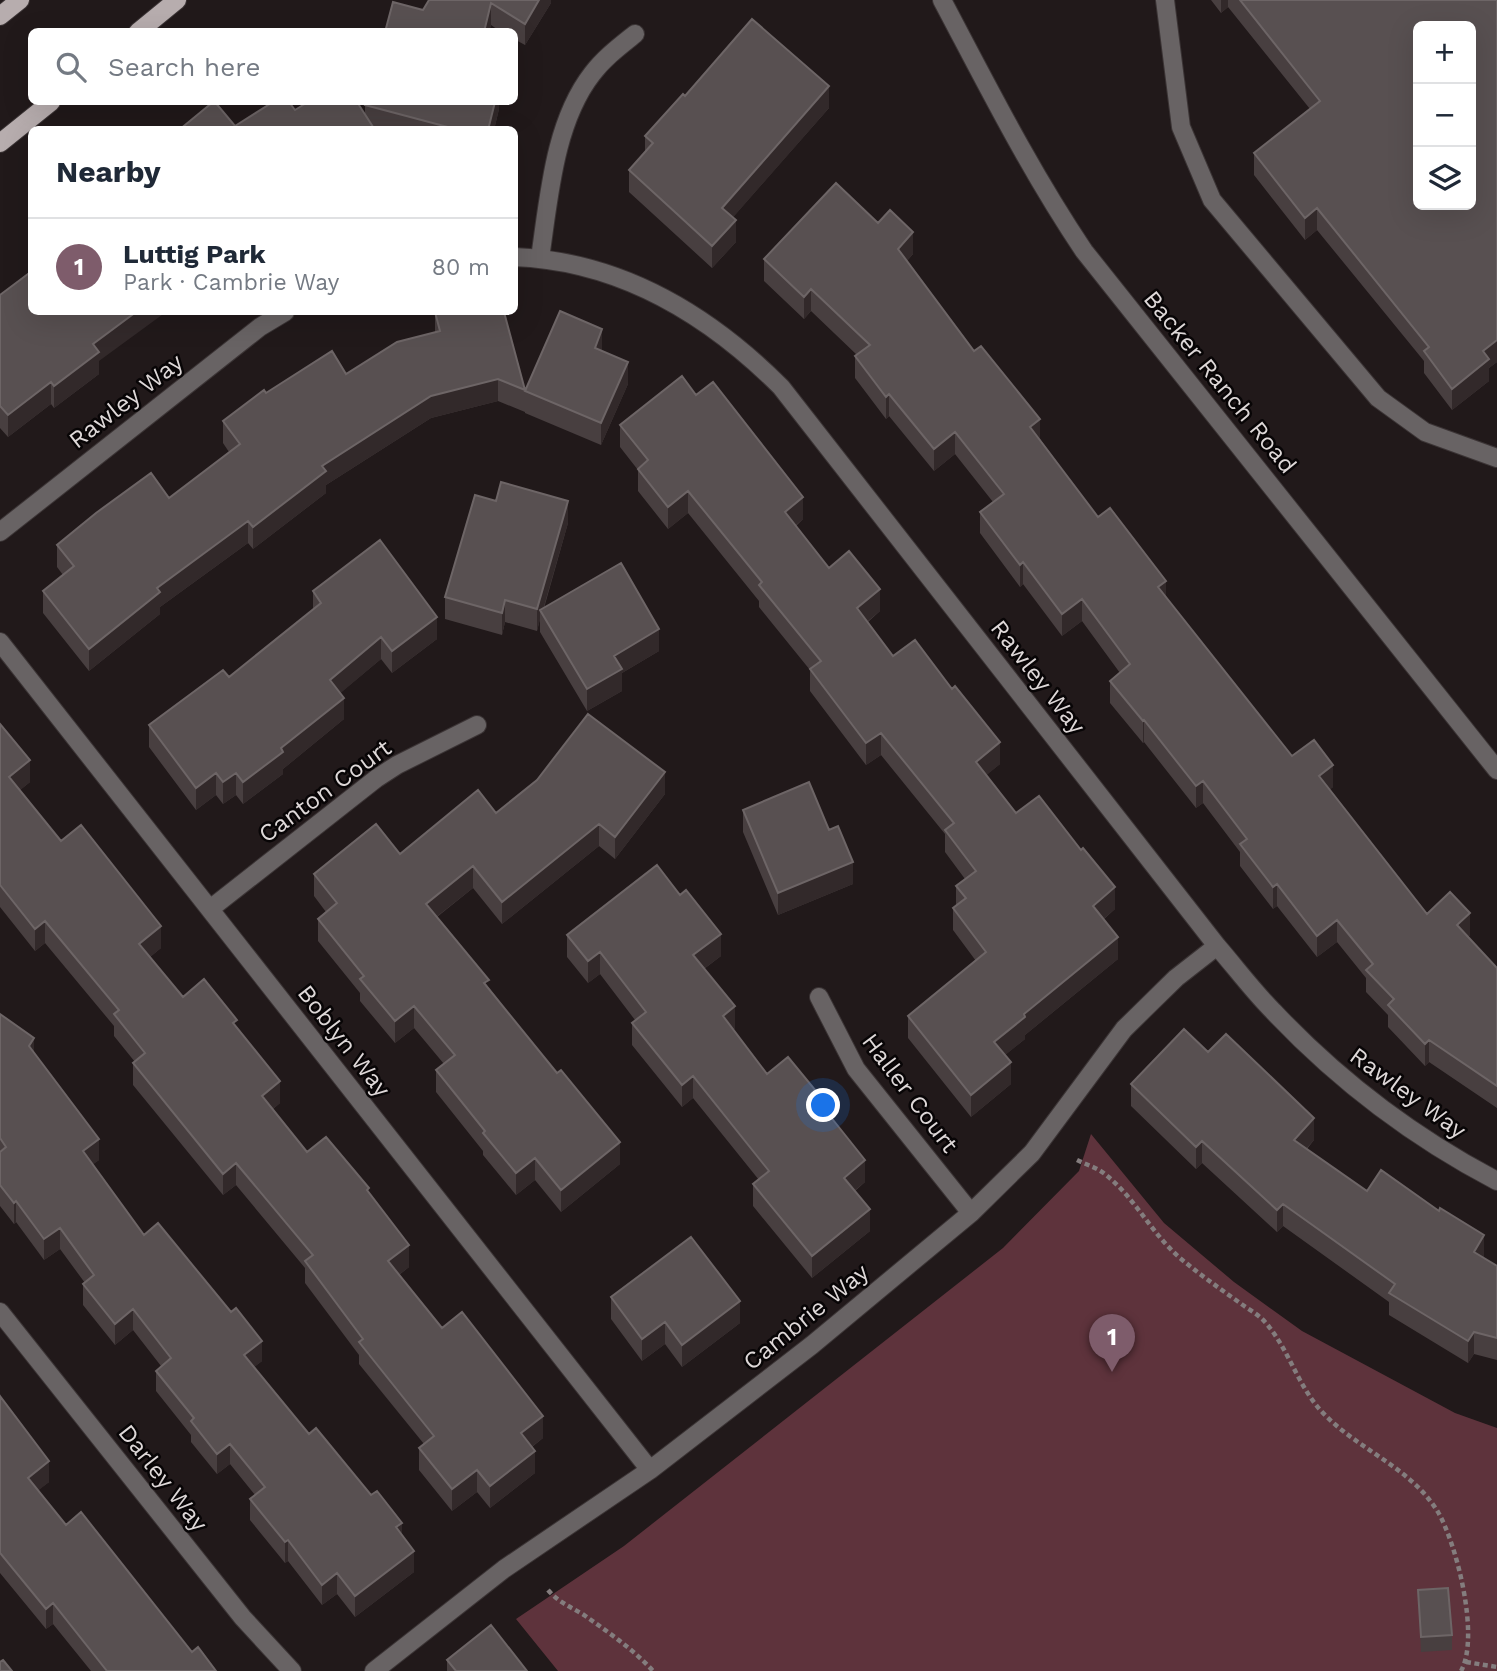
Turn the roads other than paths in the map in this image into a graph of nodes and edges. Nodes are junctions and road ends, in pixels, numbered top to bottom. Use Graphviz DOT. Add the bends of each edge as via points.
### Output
graph roads {
  1 [pos="19,0"];
  2 [pos="177,0"];
  3 [pos="942,0"];
  4 [pos="1166,0"];
  5 [pos="0,16"];
  6 [pos="143,28"];
  7 [pos="635,34"];
  8 [pos="47,105"];
  9 [pos="0,143"];
  10 [pos="518,257"];
  11 [pos="540,258"];
  12 [pos="280,315"];
  13 [pos="1497,458"];
  14 [pos="0,532"];
  15 [pos="0,642"];
  16 [pos="477,725"];
  17 [pos="1497,770"];
  18 [pos="210,909"];
  19 [pos="1217,946"];
  20 [pos="819,997"];
  21 [pos="1497,1181"];
  22 [pos="971,1213"];
  23 [pos="0,1312"];
  24 [pos="650,1470"];
  25 [pos="292,1671"];
  26 [pos="374,1671"];
  1 -- 5 [label="main road"];
  2 -- 6 [label="main road"];
  3 -- 17 [label="street, Backer Ranch Road" via="1020,148 1084,251"];
  4 -- 13 [label="street" via="1181,127 1212,200 1378,398 1425,432"];
  7 -- 11 [label="street" via="592,73 565,122"];
  8 -- 9 [label="main road"];
  10 -- 11 [label="street, Rawley Way"];
  11 -- 19 [label="street, Rawley Way" via="602,271 662,296 699,317 780,387"];
  12 -- 14 [label="street, Rawley Way"];
  15 -- 18 [label="street, Boblyn Way"];
  16 -- 18 [label="street, Canton Court" via="377,778"];
  18 -- 24 [label="street, Boblyn Way"];
  19 -- 21 [label="street, Rawley Way" via="1272,1011 1338,1074 1385,1112"];
  19 -- 22 [label="street, Cambrie Way" via="1124,1029 1032,1153"];
  20 -- 22 [label="street, Haller Court" via="856,1069"];
  22 -- 24 [label="street, Cambrie Way" via="813,1345"];
  23 -- 25 [label="street, Darley Way" via="243,1618"];
  24 -- 26 [label="street, Cambrie Way" via="504,1569"];
}
